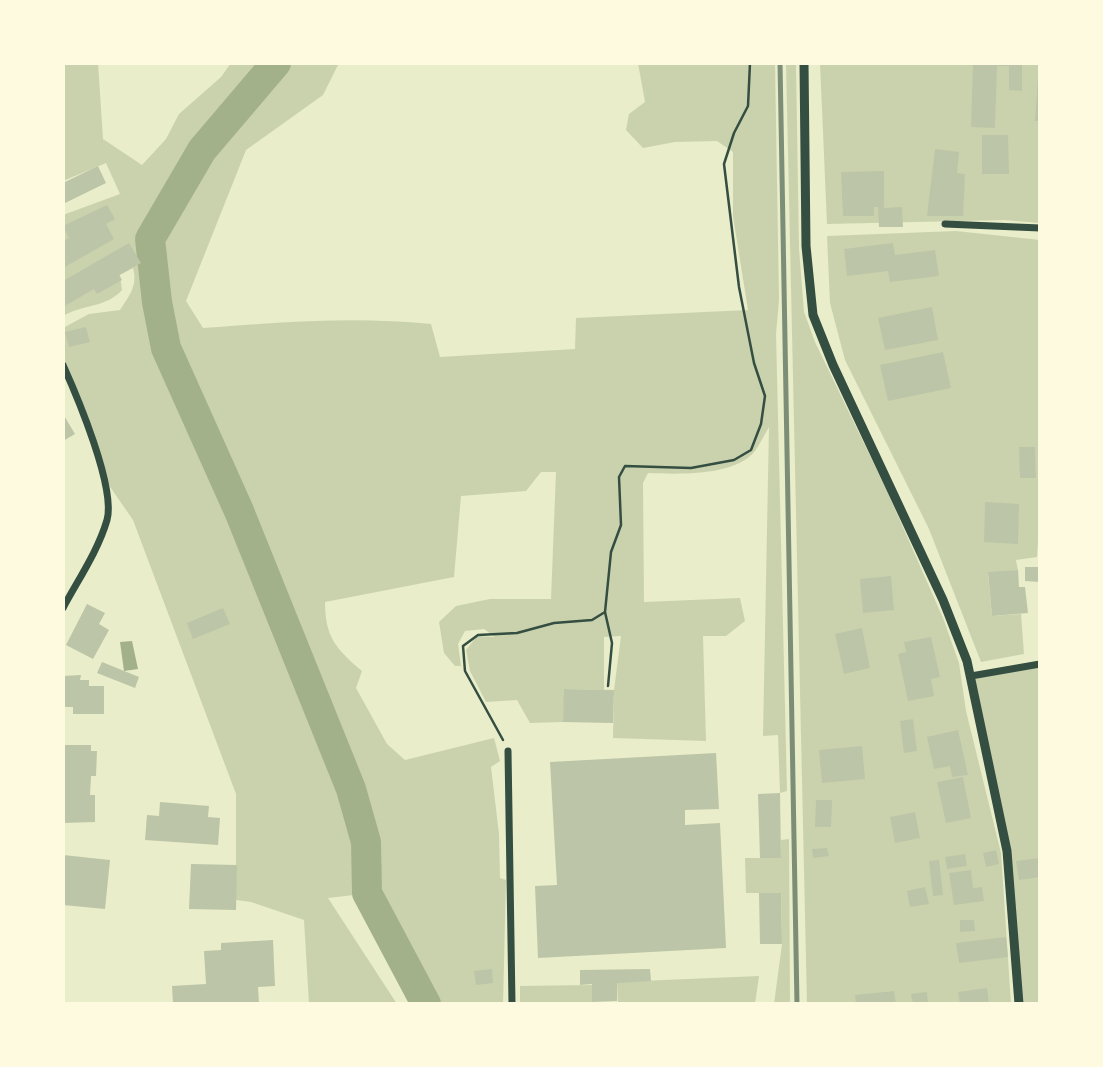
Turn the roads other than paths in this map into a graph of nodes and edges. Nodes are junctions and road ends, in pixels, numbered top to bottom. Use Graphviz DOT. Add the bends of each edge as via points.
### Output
graph roads {
  1 [pos="804,63"];
  2 [pos="946,224"];
  3 [pos="1040,228"];
  4 [pos="63,365"];
  5 [pos="63,608"];
  6 [pos="1040,664"];
  7 [pos="971,676"];
  8 [pos="508,751"];
  9 [pos="512,1004"];
  10 [pos="1019,1004"];
  1 -- 7 [label="street" via="806,246 813,315 943,600"];
  2 -- 3 [label="street"];
  4 -- 5 [label="street" via="83,409 104,481 108,518"];
  6 -- 7 [label="street"];
  7 -- 10 [label="street" via="1007,851"];
  8 -- 9 [label="street"];
}
